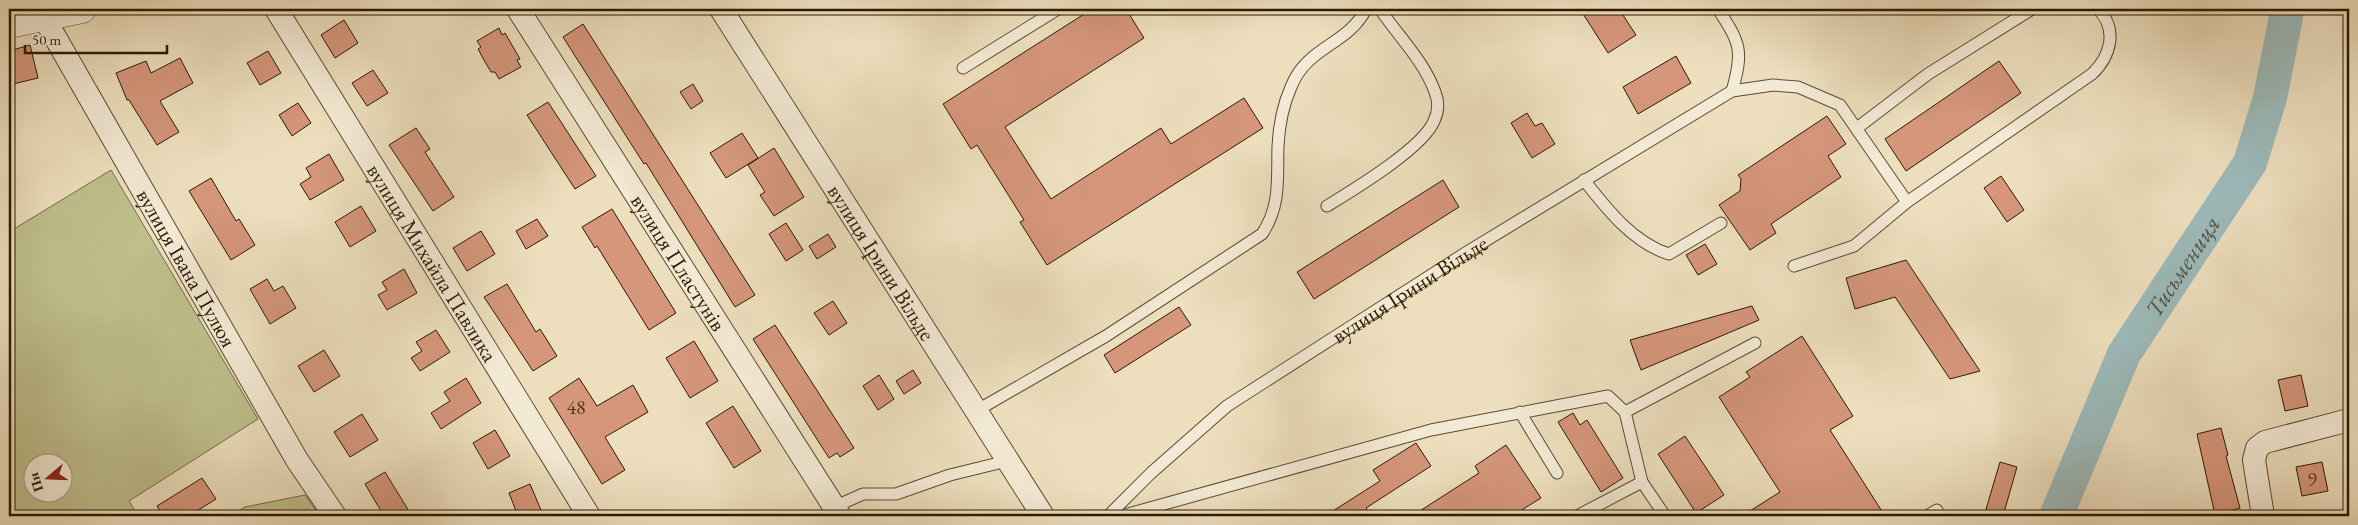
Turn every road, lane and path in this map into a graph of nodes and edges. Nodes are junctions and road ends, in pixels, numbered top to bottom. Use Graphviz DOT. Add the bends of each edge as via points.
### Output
graph roads {
  1 [pos="82,9"];
  2 [pos="276,9"];
  3 [pos="518,9"];
  4 [pos="721,9"];
  5 [pos="1058,9"];
  6 [pos="1366,9"];
  7 [pos="1380,9"];
  8 [pos="1718,9"];
  9 [pos="2032,9"];
  10 [pos="2098,9"];
  11 [pos="43,16"];
  12 [pos="9,24"];
  13 [pos="963,68"];
  14 [pos="1732,91"];
  15 [pos="1856,128"];
  16 [pos="1584,180"];
  17 [pos="1907,202"];
  18 [pos="1327,206"];
  19 [pos="1721,223"];
  20 [pos="1794,266"];
  21 [pos="1755,343"];
  22 [pos="976,411"];
  23 [pos="1520,412"];
  24 [pos="1625,412"];
  25 [pos="2349,420"];
  26 [pos="1007,461"];
  27 [pos="1557,473"];
  28 [pos="1642,482"];
  29 [pos="1937,510"];
  30 [pos="837,512"];
  31 [pos="335,516"];
  32 [pos="589,516"];
  33 [pos="1043,516"];
  34 [pos="1108,516"];
  35 [pos="1121,516"];
  36 [pos="1577,516"];
  37 [pos="1665,516"];
  38 [pos="1927,516"];
  39 [pos="2263,516"];
  1 -- 11 [label="street"];
  2 -- 32 [label="street, вулиця Михайла Павлика"];
  3 -- 30 [label="street, вулиця Пластунів"];
  4 -- 22 [label="street, вулиця Ірини Вільде"];
  5 -- 13 [label="lane"];
  6 -- 22 [label="lane" via="1350,31 1315,53 1295,76 1279,128 1277,199 1273,215 1262,234 1100,339"];
  7 -- 18 [label="lane" via="1426,74 1439,107 1434,123 1415,144 1380,172"];
  8 -- 14 [label="lane" via="1738,42"];
  9 -- 15 [label="lane" via="1928,74"];
  10 -- 17 [label="lane" via="2107,22 2110,35 2109,47 2100,67"];
  11 -- 12 [label="street"];
  11 -- 31 [label="street, вулиця Івана Пулюя" via="297,460"];
  14 -- 15 [label="lane" via="1773,85 1798,87 1840,105"];
  14 -- 16 [label="lane, вулиця Ірини Вільде"];
  15 -- 17 [label="lane"];
  16 -- 19 [label="lane" via="1609,211 1636,236 1668,254"];
  16 -- 34 [label="lane, вулиця Ірини Вільде" via="1227,406"];
  17 -- 20 [label="lane" via="1854,246"];
  21 -- 24 [label="lane"];
  22 -- 26 [label="street, вулиця Ірини Вільде"];
  23 -- 24 [label="lane" via="1608,396"];
  23 -- 27 [label="lane"];
  23 -- 35 [label="lane" via="1430,430"];
  24 -- 28 [label="lane"];
  25 -- 39 [label="street" via="2265,442 2257,448 2254,460"];
  26 -- 30 [label="lane" via="950,475 896,494 863,494"];
  26 -- 33 [label="street, вулиця Ірини Вільде"];
  28 -- 36 [label="lane"];
  28 -- 37 [label="lane"];
  29 -- 38 [label="lane"];
}
